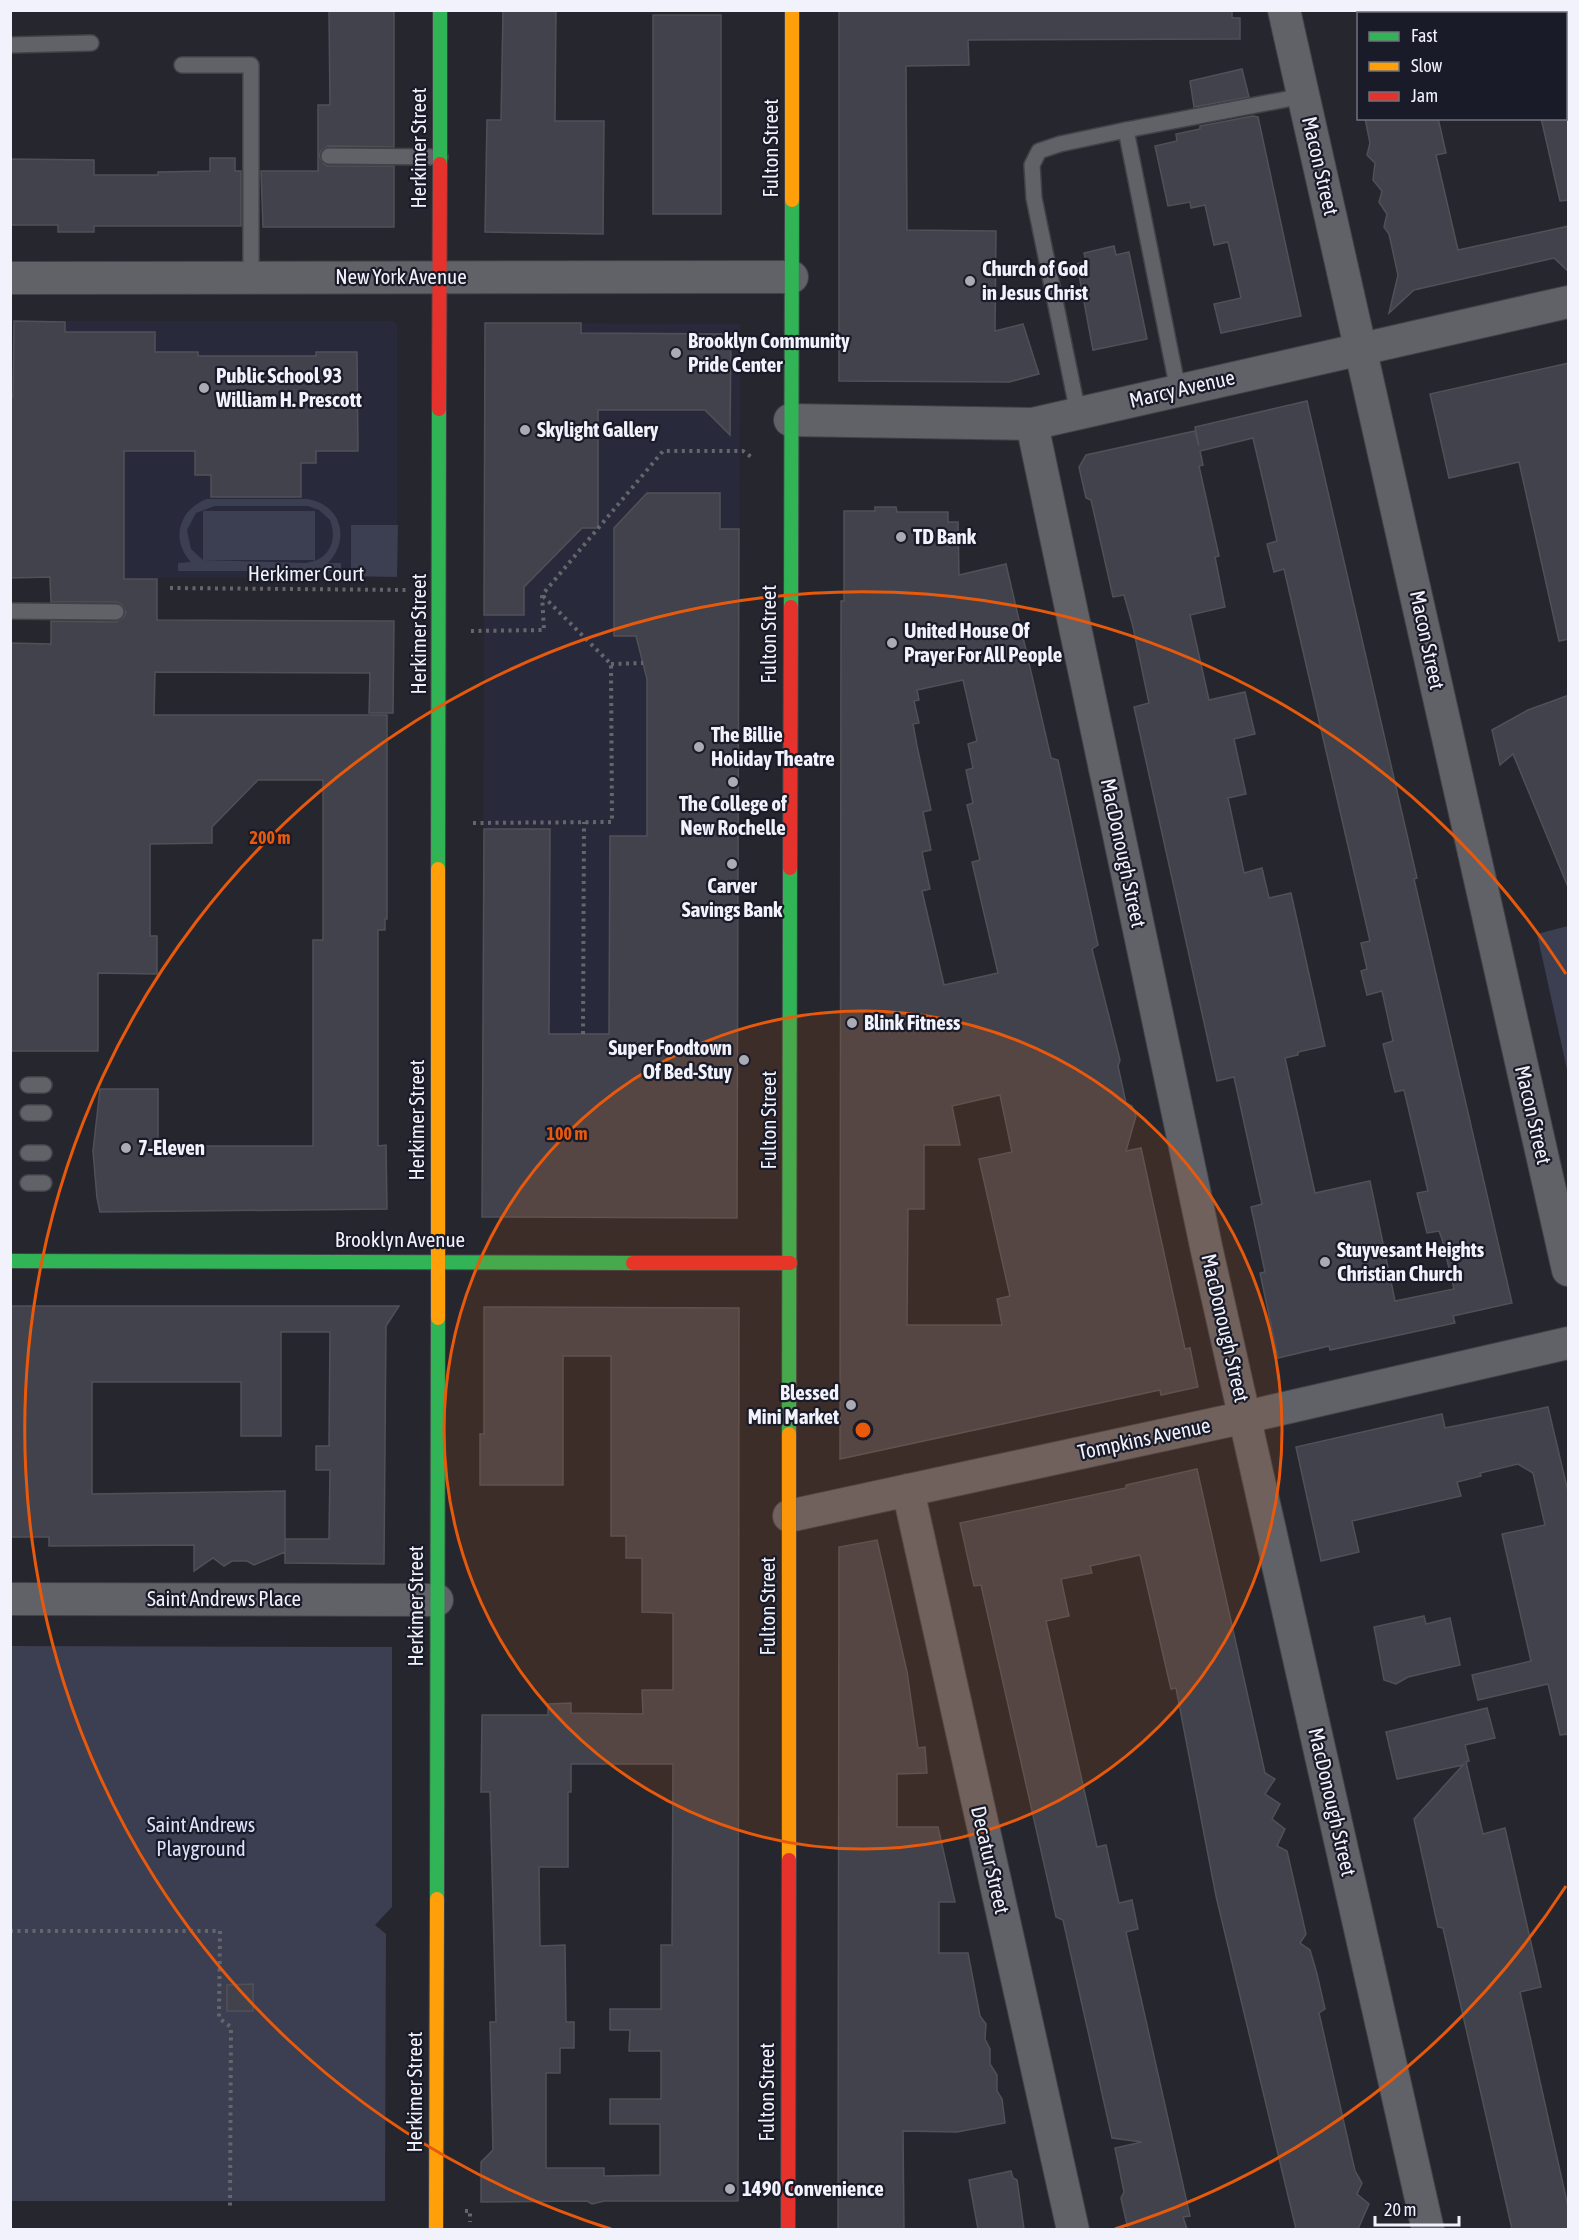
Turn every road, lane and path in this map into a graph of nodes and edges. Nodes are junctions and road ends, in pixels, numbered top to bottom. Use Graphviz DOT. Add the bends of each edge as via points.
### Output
graph roads {
  1 [pos="440,10"];
  2 [pos="792,10"];
  3 [pos="1284,10"];
  4 [pos="91,43"];
  5 [pos="10,45"];
  6 [pos="183,65"];
  7 [pos="1304,96"];
  8 [pos="1126,130"];
  9 [pos="329,156"];
  10 [pos="440,157"];
  11 [pos="440,277"];
  12 [pos="792,277"];
  13 [pos="10,278"];
  14 [pos="250,278"];
  15 [pos="1569,302"];
  16 [pos="1362,348"];
  17 [pos="1178,390"];
  18 [pos="1078,413"];
  19 [pos="790,420"];
  20 [pos="1032,424"];
  21 [pos="754,459"];
  22 [pos="170,588"];
  23 [pos="441,590"];
  24 [pos="542,595"];
  25 [pos="10,611"];
  26 [pos="116,612"];
  27 [pos="471,631"];
  28 [pos="643,663"];
  29 [pos="611,664"];
  30 [pos="584,822"];
  31 [pos="473,823"];
  32 [pos="583,1034"];
  33 [pos="28,1085"];
  34 [pos="44,1085"];
  35 [pos="28,1113"];
  36 [pos="44,1113"];
  37 [pos="28,1153"];
  38 [pos="44,1153"];
  39 [pos="10,1261"];
  40 [pos="438,1261"];
  41 [pos="790,1263"];
  42 [pos="1569,1270"];
  43 [pos="1569,1343"];
  44 [pos="1246,1418"];
  45 [pos="908,1490"];
  46 [pos="789,1516"];
  47 [pos="10,1599"];
  48 [pos="437,1600"];
  49 [pos="10,1931"];
  50 [pos="230,2210"];
  51 [pos="436,2229"];
  52 [pos="788,2229"];
  53 [pos="1073,2229"];
  54 [pos="1428,2229"];
  1 -- 10 [label="street, Herkimer Street"];
  2 -- 12 [label="street, Fulton Street"];
  3 -- 7 [label="street, Macon Street"];
  4 -- 5 [label="lane"];
  6 -- 14 [label="lane" via="251,65"];
  7 -- 8 [label="lane"];
  7 -- 16 [label="street, Macon Street"];
  8 -- 17 [label="lane"];
  8 -- 18 [label="lane" via="1039,152 1032,165 1034,198"];
  9 -- 10 [label="lane"];
  10 -- 11 [label="street, Herkimer Street"];
  11 -- 12 [label="street, New York Avenue"];
  11 -- 14 [label="street, New York Avenue"];
  11 -- 23 [label="street, Herkimer Street"];
  12 -- 19 [label="street, Fulton Street"];
  13 -- 14 [label="street, New York Avenue"];
  15 -- 16 [label="street, Marcy Avenue"];
  16 -- 17 [label="street, Marcy Avenue"];
  16 -- 42 [label="street, Macon Street"];
  17 -- 18 [label="street, Marcy Avenue"];
  18 -- 20 [label="street, Marcy Avenue"];
  19 -- 20 [label="street, Marcy Avenue"];
  19 -- 41 [label="street, Fulton Street"];
  20 -- 44 [label="street, MacDonough Street"];
  21 -- 24 [label="path" via="743,451 663,451"];
  22 -- 23 [label="path, Herkimer Court"];
  23 -- 40 [label="street, Herkimer Street"];
  24 -- 27 [label="path" via="543,630"];
  24 -- 29 [label="path"];
  25 -- 26 [label="lane"];
  28 -- 29 [label="path"];
  29 -- 30 [label="path" via="612,822"];
  30 -- 31 [label="path"];
  30 -- 32 [label="path"];
  33 -- 34 [label="lane"];
  35 -- 36 [label="lane"];
  37 -- 38 [label="lane"];
  39 -- 40 [label="street, Brooklyn Avenue"];
  40 -- 41 [label="street, Brooklyn Avenue"];
  40 -- 48 [label="street, Herkimer Street"];
  41 -- 46 [label="street, Fulton Street"];
  43 -- 44 [label="street, Tompkins Avenue"];
  44 -- 45 [label="street, Tompkins Avenue"];
  44 -- 54 [label="street, MacDonough Street"];
  45 -- 46 [label="street, Tompkins Avenue"];
  45 -- 53 [label="street, Decatur Street"];
  46 -- 52 [label="street, Fulton Street"];
  47 -- 48 [label="street, Saint Andrews Place"];
  48 -- 51 [label="street, Herkimer Street"];
  49 -- 50 [label="path" via="220,1931 219,2018 231,2027"];
}
